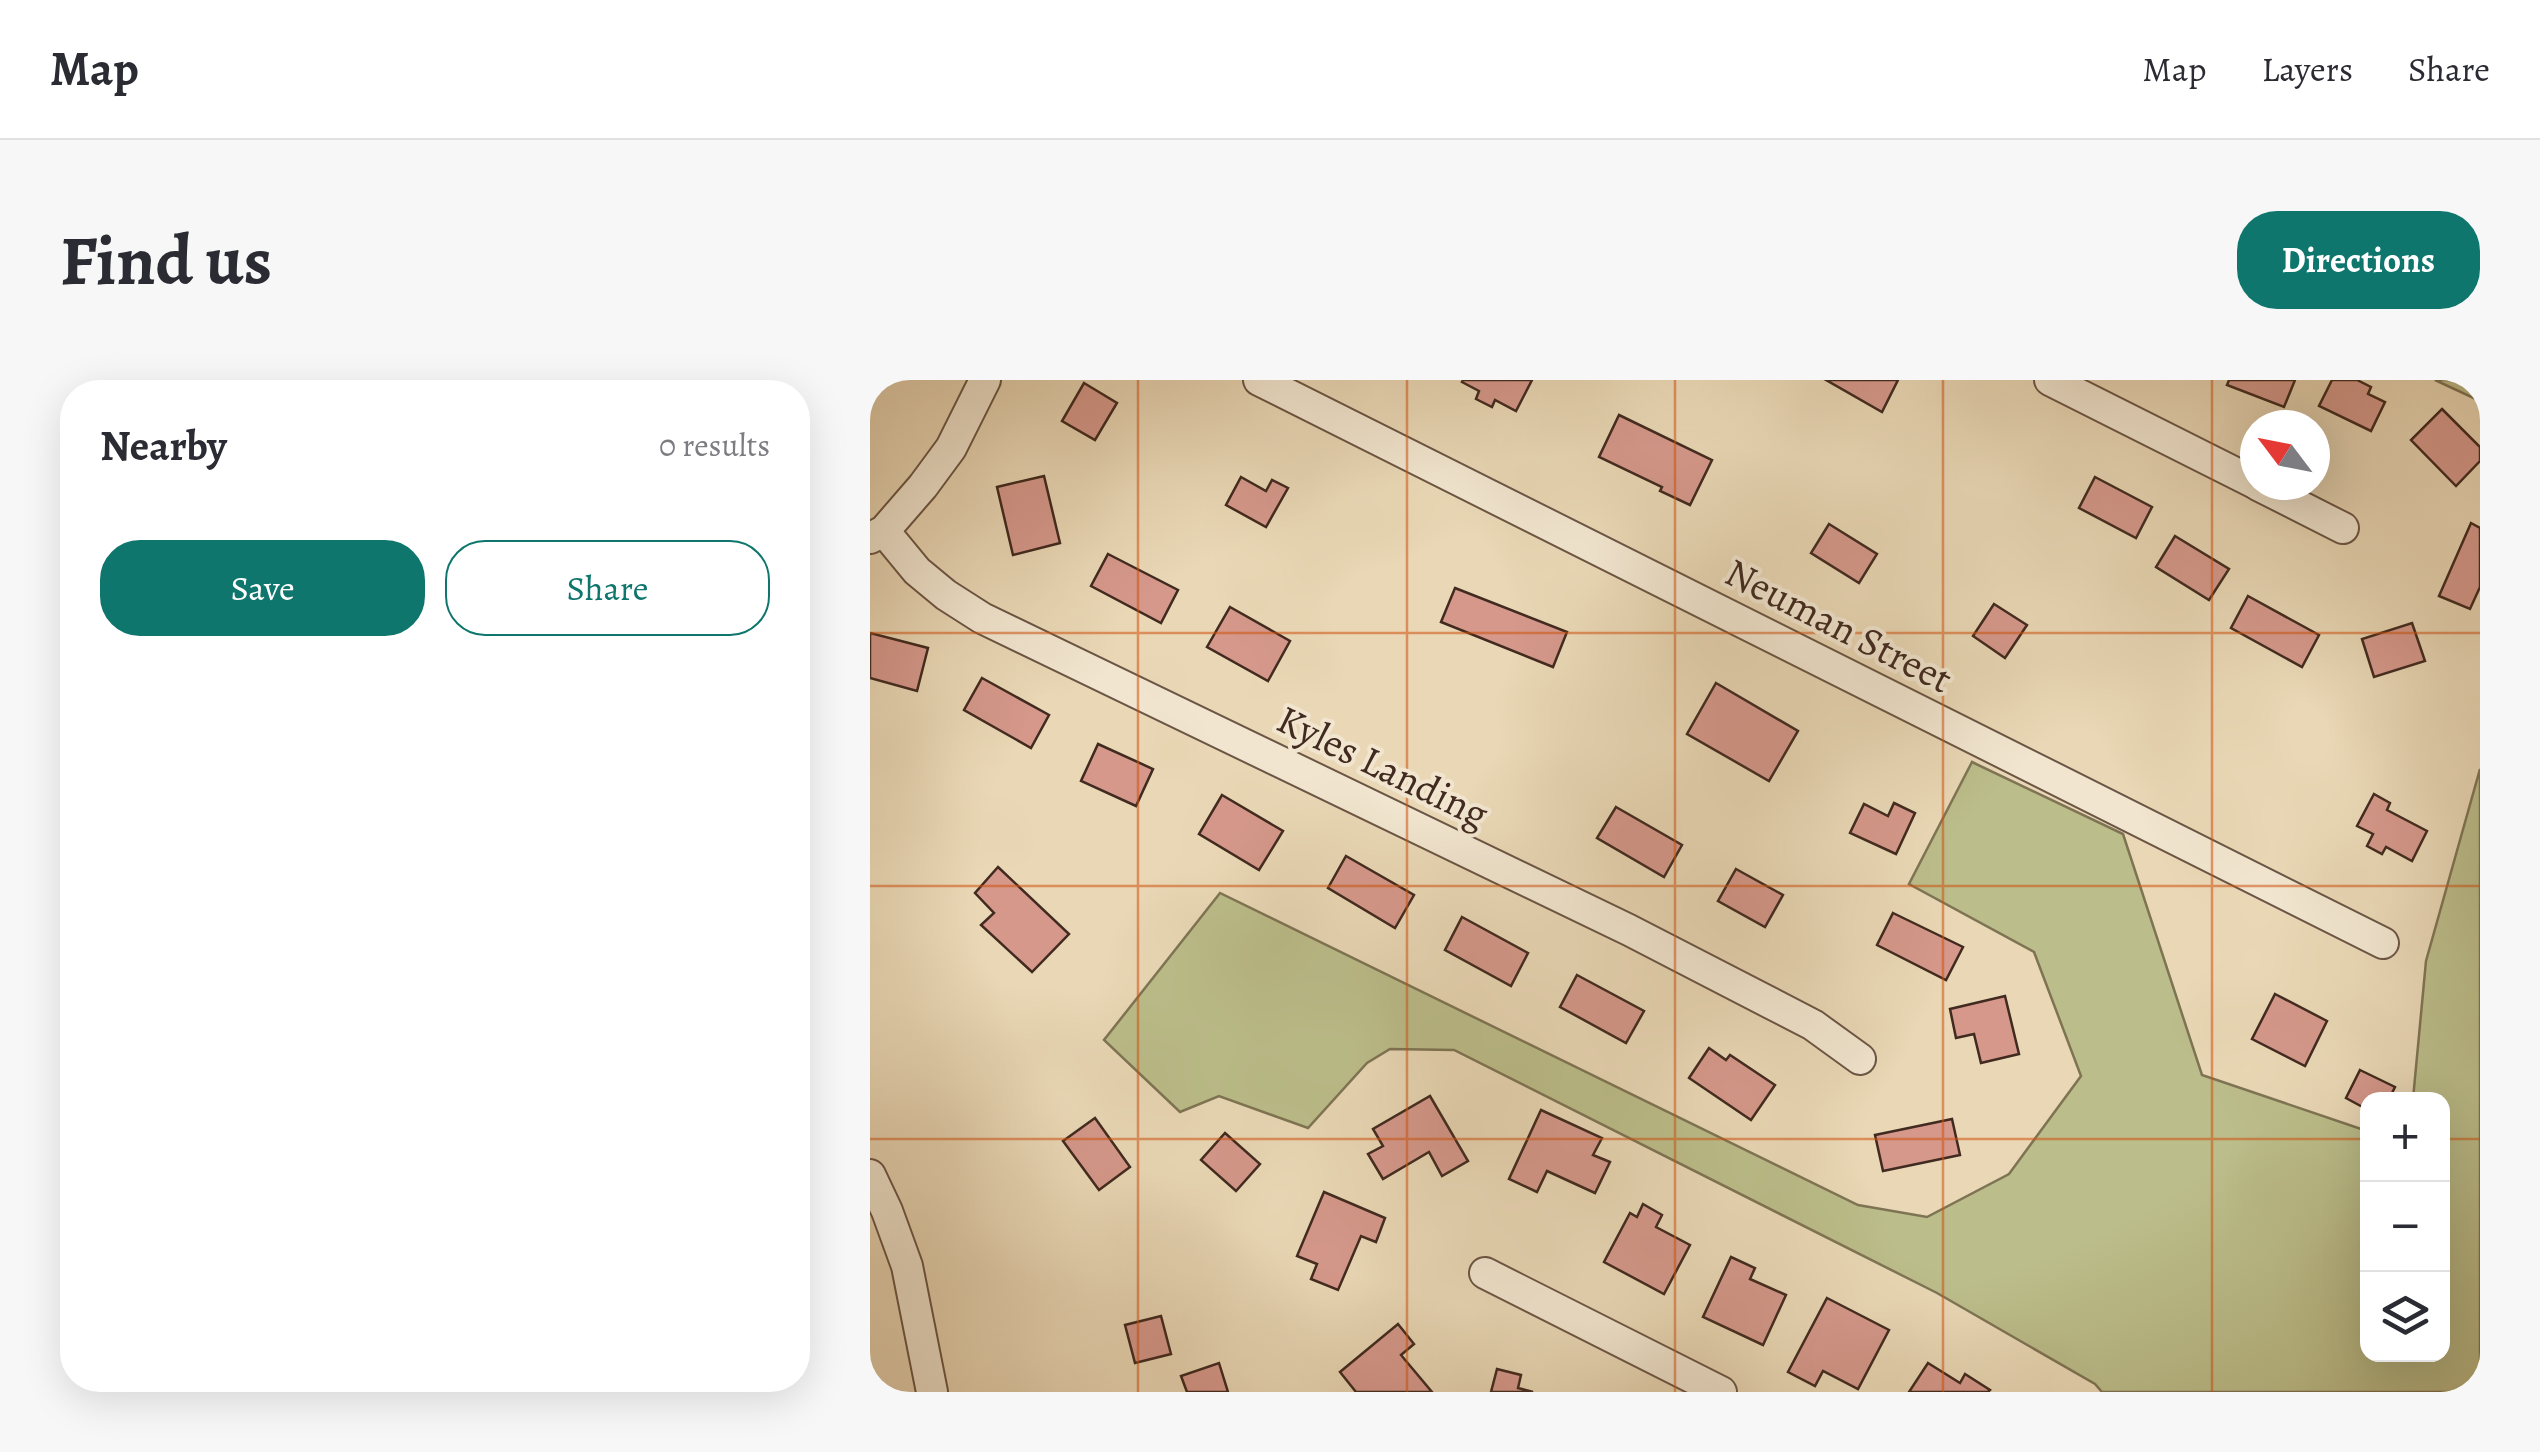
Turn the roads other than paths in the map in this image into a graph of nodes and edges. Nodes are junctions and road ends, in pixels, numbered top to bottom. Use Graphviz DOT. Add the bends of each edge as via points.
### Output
graph roads {
  1 [pos="985,380"];
  2 [pos="1259,380"];
  3 [pos="2050,380"];
  4 [pos="2240,475"];
  5 [pos="2288,500"];
  6 [pos="2343,528"];
  7 [pos="877,535"];
  8 [pos="2383,942"];
  9 [pos="1860,1059"];
  10 [pos="870,1175"];
  11 [pos="1485,1273"];
  12 [pos="932,1392"];
  13 [pos="1721,1392"];
  1 -- 7 [label="street" via="951,448"];
  2 -- 8 [label="street, Neuman Street"];
  3 -- 4 [label="street"];
  5 -- 6 [label="street"];
  7 -- 9 [label="street, Kyles Landing" via="982,618 1629,930 1813,1025"];
  10 -- 12 [label="street" via="906,1266"];
  11 -- 13 [label="street"];
}
